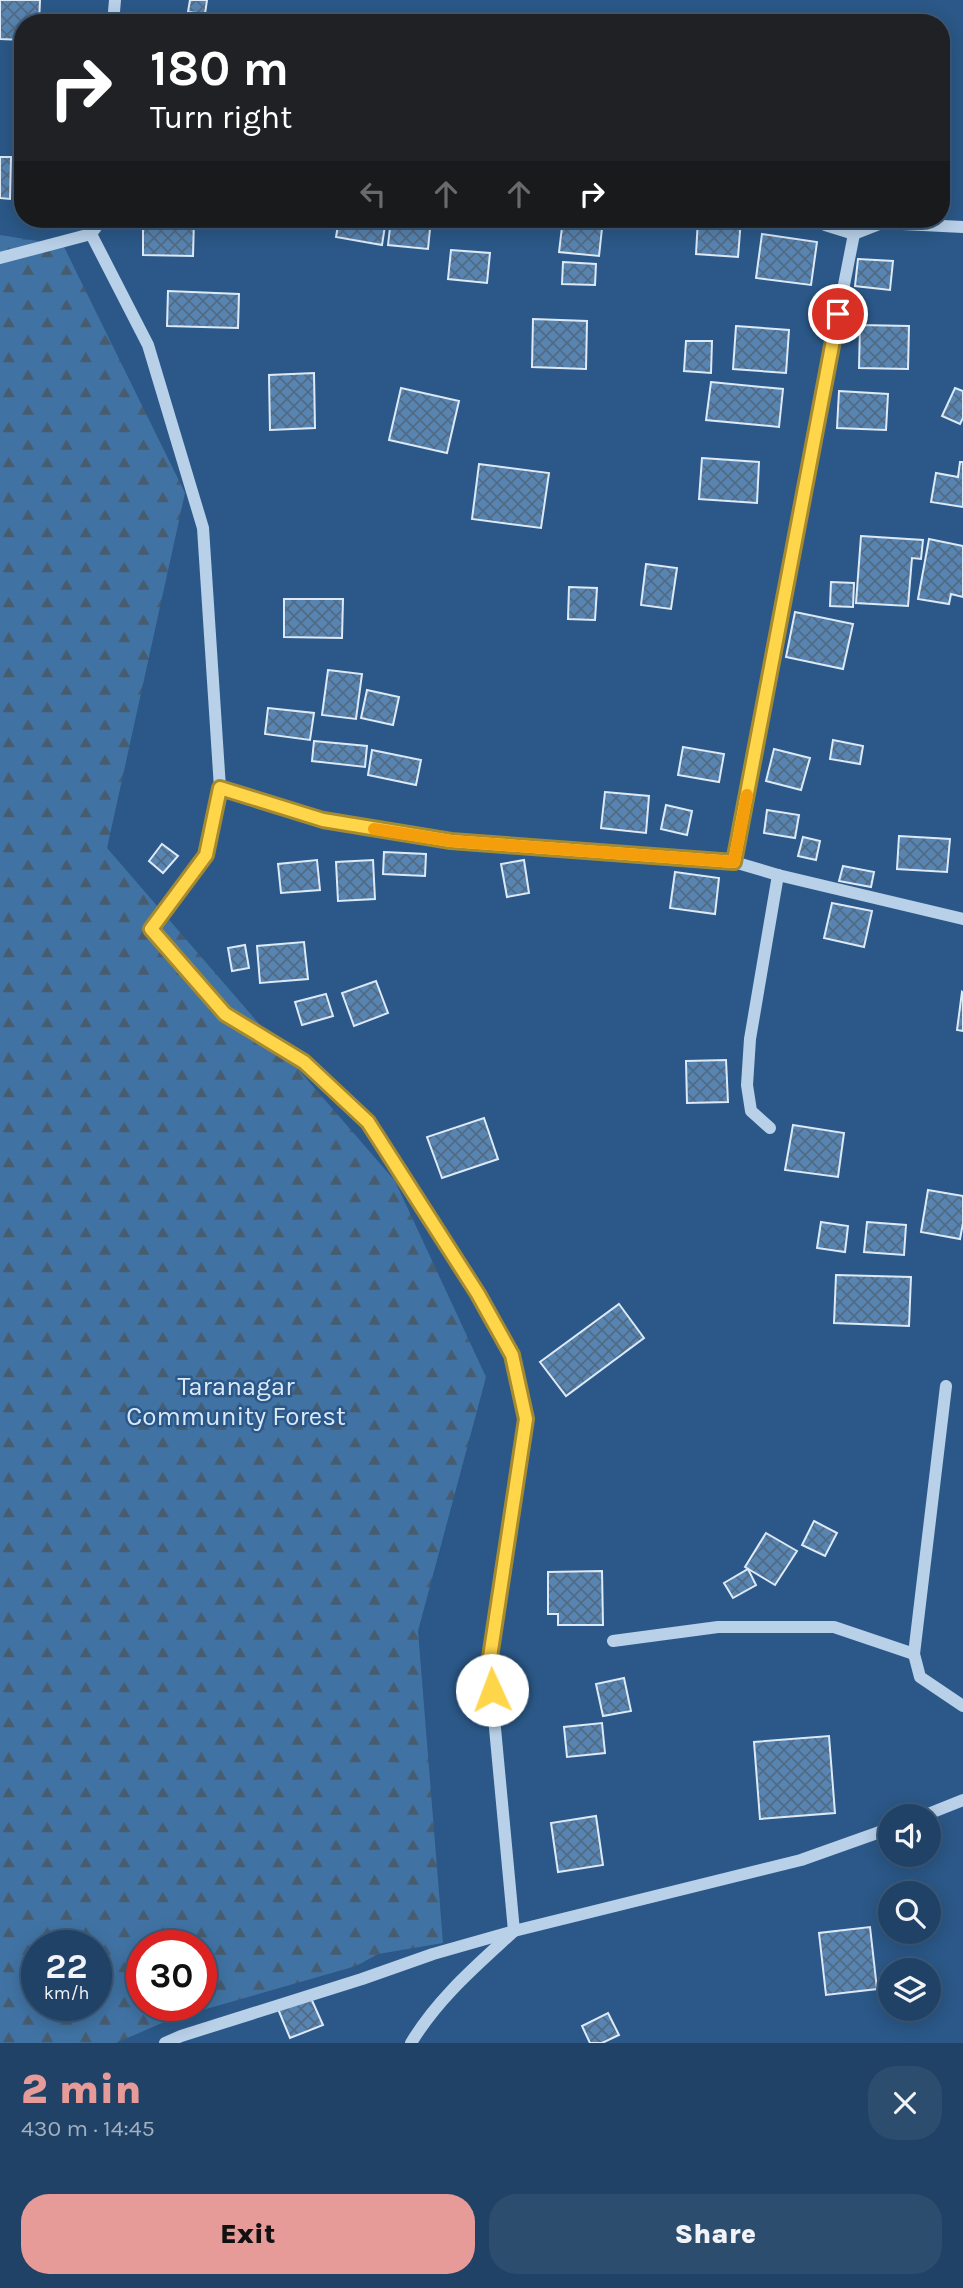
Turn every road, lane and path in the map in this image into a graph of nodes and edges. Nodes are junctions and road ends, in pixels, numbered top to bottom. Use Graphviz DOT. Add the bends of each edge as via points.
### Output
graph roads {
  1 [pos="92,228"];
  2 [pos="95,228"];
  3 [pos="835,228"];
  4 [pos="869,228"];
  5 [pos="91,234"];
  6 [pos="854,234"];
  7 [pos="0,258"];
  8 [pos="220,788"];
  9 [pos="734,862"];
  10 [pos="778,876"];
  11 [pos="963,919"];
  12 [pos="770,1128"];
  13 [pos="946,1386"];
  14 [pos="613,1641"];
  15 [pos="914,1654"];
  16 [pos="963,1706"];
  17 [pos="963,1800"];
  18 [pos="941,1809"];
  19 [pos="878,1833"];
  20 [pos="514,1931"];
  21 [pos="165,2043"];
  22 [pos="411,2043"];
  1 -- 5 [label="street"];
  2 -- 5 [label="street"];
  3 -- 6 [label="street"];
  4 -- 6 [label="street"];
  5 -- 7 [label="street"];
  5 -- 8 [label="street" via="148,345 202,528"];
  6 -- 9 [label="street"];
  8 -- 9 [label="street" via="323,820 451,841"];
  8 -- 20 [label="street" via="206,855 151,929 225,1014 304,1062 368,1122 512,1355 526,1419 489,1664"];
  9 -- 10 [label="street"];
  10 -- 11 [label="street"];
  10 -- 12 [label="street" via="750,1039 747,1085 751,1111"];
  13 -- 15 [label="street"];
  14 -- 15 [label="street" via="718,1627 834,1627"];
  15 -- 16 [label="street" via="920,1677"];
  17 -- 18 [label="street"];
  19 -- 20 [label="street" via="801,1860"];
  20 -- 21 [label="street"];
  20 -- 22 [label="street" via="451,1989"];
}
